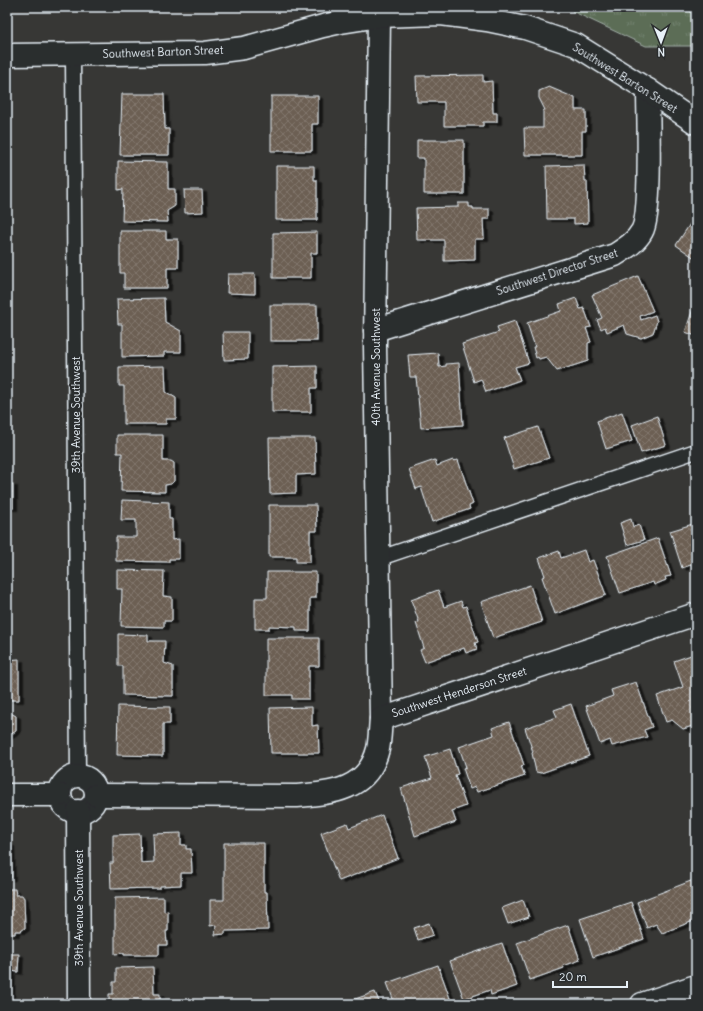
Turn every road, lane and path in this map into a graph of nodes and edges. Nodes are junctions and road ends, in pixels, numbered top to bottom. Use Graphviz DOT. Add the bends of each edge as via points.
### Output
graph roads {
  1 [pos="379,16"];
  2 [pos="7,55"];
  3 [pos="73,55"];
  4 [pos="648,90"];
  5 [pos="696,123"];
  6 [pos="375,330"];
  7 [pos="696,451"];
  8 [pos="377,559"];
  9 [pos="696,614"];
  10 [pos="381,718"];
  11 [pos="78,776"];
  12 [pos="7,794"];
  13 [pos="60,795"];
  14 [pos="96,795"];
  15 [pos="78,811"];
  16 [pos="696,986"];
  17 [pos="79,1004"];
  18 [pos="642,1004"];
  1 -- 3 [label="street, Southwest Barton Street" via="323,26 244,48 205,53"];
  1 -- 4 [label="street, Southwest Barton Street" via="441,14 525,28 576,45"];
  1 -- 6 [label="street, 40th Avenue Southwest"];
  2 -- 3 [label="street, Southwest Barton Street"];
  3 -- 11 [label="lane, 39th Avenue Southwest"];
  4 -- 5 [label="street, Southwest Barton Street"];
  4 -- 6 [label="street, Southwest Director Street" via="648,203 644,229 633,243 615,254"];
  6 -- 8 [label="street, 40th Avenue Southwest"];
  7 -- 8 [label="lane"];
  8 -- 10 [label="street, 40th Avenue Southwest"];
  9 -- 10 [label="street, Southwest Henderson Street"];
  10 -- 14 [label="street, Southwest Henderson Street" via="378,749 371,768 359,782 330,794"];
  11 -- 13 [label="street" via="65,781"];
  11 -- 14 [label="street" via="93,783"];
  12 -- 13 [label="street"];
  13 -- 15 [label="street" via="65,806"];
  14 -- 15 [label="street" via="91,806"];
  15 -- 17 [label="street, 39th Avenue Southwest"];
  16 -- 18 [label="street"];
}
